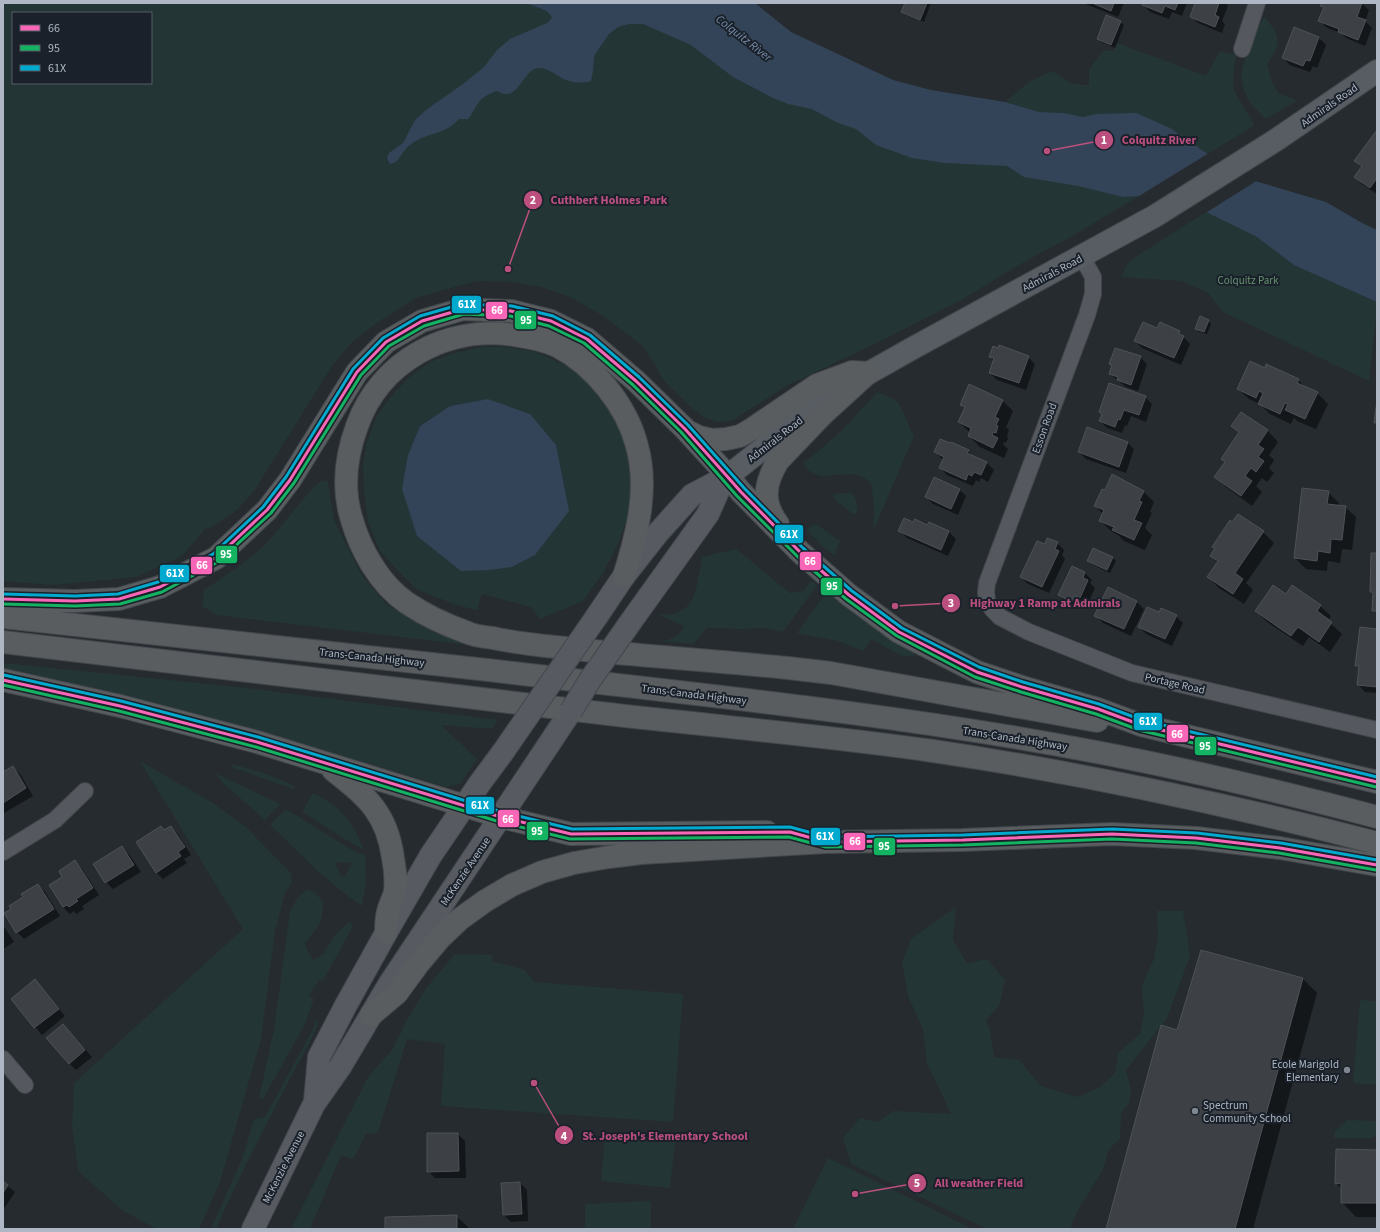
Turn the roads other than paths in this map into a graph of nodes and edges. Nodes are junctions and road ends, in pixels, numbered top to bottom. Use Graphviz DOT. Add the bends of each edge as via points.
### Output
graph roads {
  1 [pos="1257,3"];
  2 [pos="1242,49"];
  3 [pos="1377,71"];
  4 [pos="1082,257"];
  5 [pos="868,373"];
  6 [pos="685,430"];
  7 [pos="728,476"];
  8 [pos="800,552"];
  9 [pos="624,576"];
  10 [pos="3,599"];
  11 [pos="987,601"];
  12 [pos="597,616"];
  13 [pos="3,617"];
  14 [pos="632,620"];
  15 [pos="3,642"];
  16 [pos="3,680"];
  17 [pos="1140,726"];
  18 [pos="1377,730"];
  19 [pos="323,762"];
  20 [pos="1377,782"];
  21 [pos="85,791"];
  22 [pos="466,806"];
  23 [pos="501,816"];
  24 [pos="1377,817"];
  25 [pos="826,842"];
  26 [pos="1377,843"];
  27 [pos="3,852"];
  28 [pos="1377,866"];
  29 [pos="386,933"];
  30 [pos="370,1015"];
  31 [pos="3,1059"];
  32 [pos="25,1085"];
  33 [pos="314,1104"];
  34 [pos="253,1229"];
  1 -- 2 [label="street"];
  3 -- 4 [label="main road, Admirals Road" via="1267,146 1155,216"];
  4 -- 5 [label="main road, Admirals Road"];
  4 -- 11 [label="street, Esson Road" via="1094,277 1093,294 987,583"];
  5 -- 6 [label="highway" via="852,372 817,385 740,436 712,440"];
  5 -- 7 [label="main road, Admirals Road" via="814,408"];
  5 -- 8 [label="highway" via="822,414 774,467 767,487 767,503 776,520"];
  6 -- 7 [label="highway"];
  6 -- 10 [label="highway" via="636,381 587,339 551,321 511,311 463,309 422,320 386,342 357,372 290,480 267,510 216,558 160,587 120,599"];
  7 -- 8 [label="highway"];
  7 -- 9 [label="main road, Admirals Road" via="692,495"];
  7 -- 14 [label="main road, Admirals Road" via="708,514"];
  8 -- 17 [label="highway" via="849,595 899,632 977,672"];
  9 -- 12 [label="main road, Admirals Road"];
  9 -- 17 [label="highway" via="636,538 641,504 642,476 638,448 620,405 580,362 556,346 532,338 499,333 463,335 433,345 407,359 387,376 360,417 354,434 345,478 347,502 354,528 376,571 405,602 431,617 468,633 515,643 831,673 1087,720"];
  11 -- 18 [label="street, Portage Road" via="1000,617 1029,632 1132,673"];
  12 -- 22 [label="main road, McKenzie Avenue, bridge"];
  13 -- 24 [label="highway, Trans-Canada Highway" via="597,682 975,731 1159,765 1279,791"];
  14 -- 23 [label="main road, McKenzie Avenue, bridge"];
  15 -- 26 [label="highway" via="930,751 1030,766 1167,793"];
  16 -- 19 [label="highway" via="120,706"];
  17 -- 20 [label="highway"];
  19 -- 22 [label="highway"];
  19 -- 29 [label="highway" via="359,790 374,806 384,824 391,843 395,892 388,912"];
  21 -- 27 [label="street" via="55,820"];
  22 -- 23 [label="highway"];
  22 -- 29 [label="main road, McKenzie Avenue" via="432,855"];
  23 -- 25 [label="highway" via="571,834 790,832"];
  23 -- 30 [label="main road, McKenzie Avenue"];
  25 -- 28 [label="highway" via="1112,834 1196,838 1280,848"];
  25 -- 30 [label="highway" via="641,853 574,863 542,872 512,885 460,919 440,938 397,993"];
  29 -- 33 [label="main road, McKenzie Avenue" via="319,1057"];
  30 -- 33 [label="main road, McKenzie Avenue" via="340,1067"];
  31 -- 32 [label="street"];
  33 -- 34 [label="main road, McKenzie Avenue"];
}
